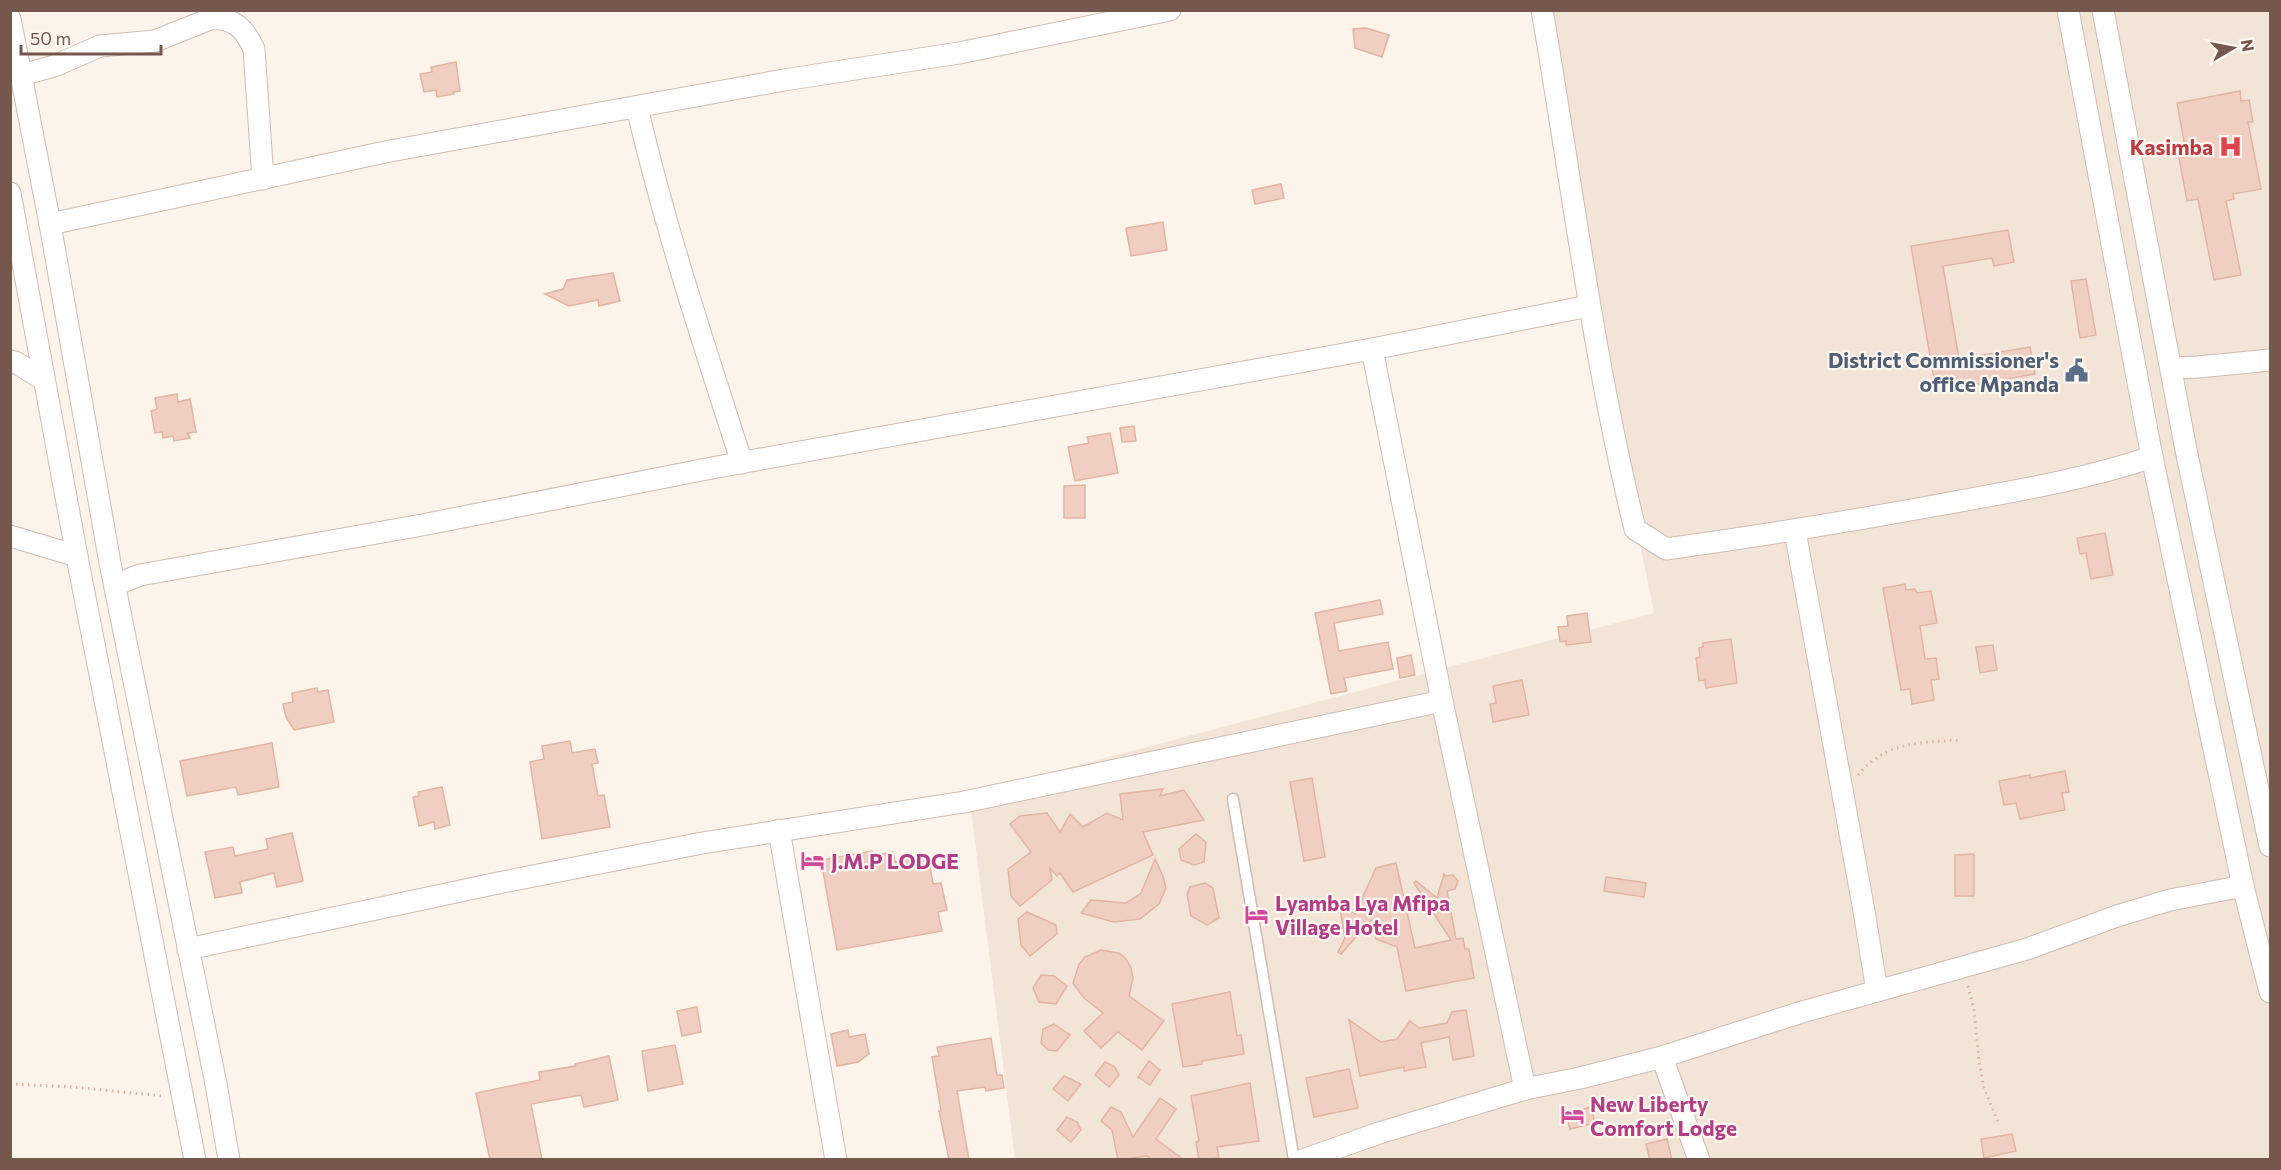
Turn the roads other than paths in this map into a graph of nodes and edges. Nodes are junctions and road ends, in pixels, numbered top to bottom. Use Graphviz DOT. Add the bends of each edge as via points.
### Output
graph roads {
  1 [pos="1170,10"];
  2 [pos="1542,10"];
  3 [pos="2068,10"];
  4 [pos="2103,10"];
  5 [pos="10,19"];
  6 [pos="22,75"];
  7 [pos="637,107"];
  8 [pos="263,179"];
  9 [pos="10,193"];
  10 [pos="50,224"];
  11 [pos="1589,306"];
  12 [pos="1372,349"];
  13 [pos="2271,360"];
  14 [pos="10,361"];
  15 [pos="2171,368"];
  16 [pos="44,380"];
  17 [pos="2152,457"];
  18 [pos="742,463"];
  19 [pos="1795,531"];
  20 [pos="10,536"];
  21 [pos="77,556"];
  22 [pos="115,585"];
  23 [pos="1442,701"];
  24 [pos="1233,799"];
  25 [pos="779,830"];
  26 [pos="2271,846"];
  27 [pos="2243,886"];
  28 [pos="188,950"];
  29 [pos="1877,991"];
  30 [pos="2271,992"];
  31 [pos="1662,1057"];
  32 [pos="1526,1089"];
  33 [pos="195,1160"];
  34 [pos="229,1160"];
  35 [pos="836,1160"];
  36 [pos="1294,1160"];
  37 [pos="1304,1160"];
  38 [pos="1699,1160"];
  1 -- 7 [label="street" via="959,53"];
  2 -- 11 [label="street"];
  3 -- 17 [label="street"];
  4 -- 15 [label="street"];
  5 -- 6 [label="street"];
  6 -- 8 [label="street" via="100,46 154,41 210,19 220,18 239,25 254,49"];
  6 -- 10 [label="street"];
  7 -- 8 [label="street" via="390,151"];
  7 -- 18 [label="street" via="682,278"];
  8 -- 10 [label="street"];
  9 -- 16 [label="street"];
  10 -- 22 [label="street"];
  11 -- 12 [label="street"];
  11 -- 19 [label="street" via="1635,529 1666,549"];
  12 -- 18 [label="street"];
  12 -- 23 [label="street"];
  13 -- 15 [label="street"];
  14 -- 16 [label="street"];
  15 -- 26 [label="street"];
  16 -- 21 [label="street"];
  17 -- 19 [label="street" via="2057,483"];
  17 -- 27 [label="street"];
  18 -- 22 [label="street" via="140,575"];
  19 -- 29 [label="street"];
  20 -- 21 [label="street"];
  21 -- 33 [label="street"];
  22 -- 28 [label="street"];
  23 -- 25 [label="street" via="964,802"];
  23 -- 32 [label="street"];
  24 -- 36 [label="lane"];
  25 -- 28 [label="street" via="498,883"];
  25 -- 35 [label="street"];
  27 -- 29 [label="street" via="2170,900 2027,949"];
  27 -- 30 [label="street"];
  28 -- 34 [label="street"];
  29 -- 31 [label="street"];
  31 -- 32 [label="street"];
  31 -- 38 [label="street"];
  32 -- 37 [label="street"];
}
